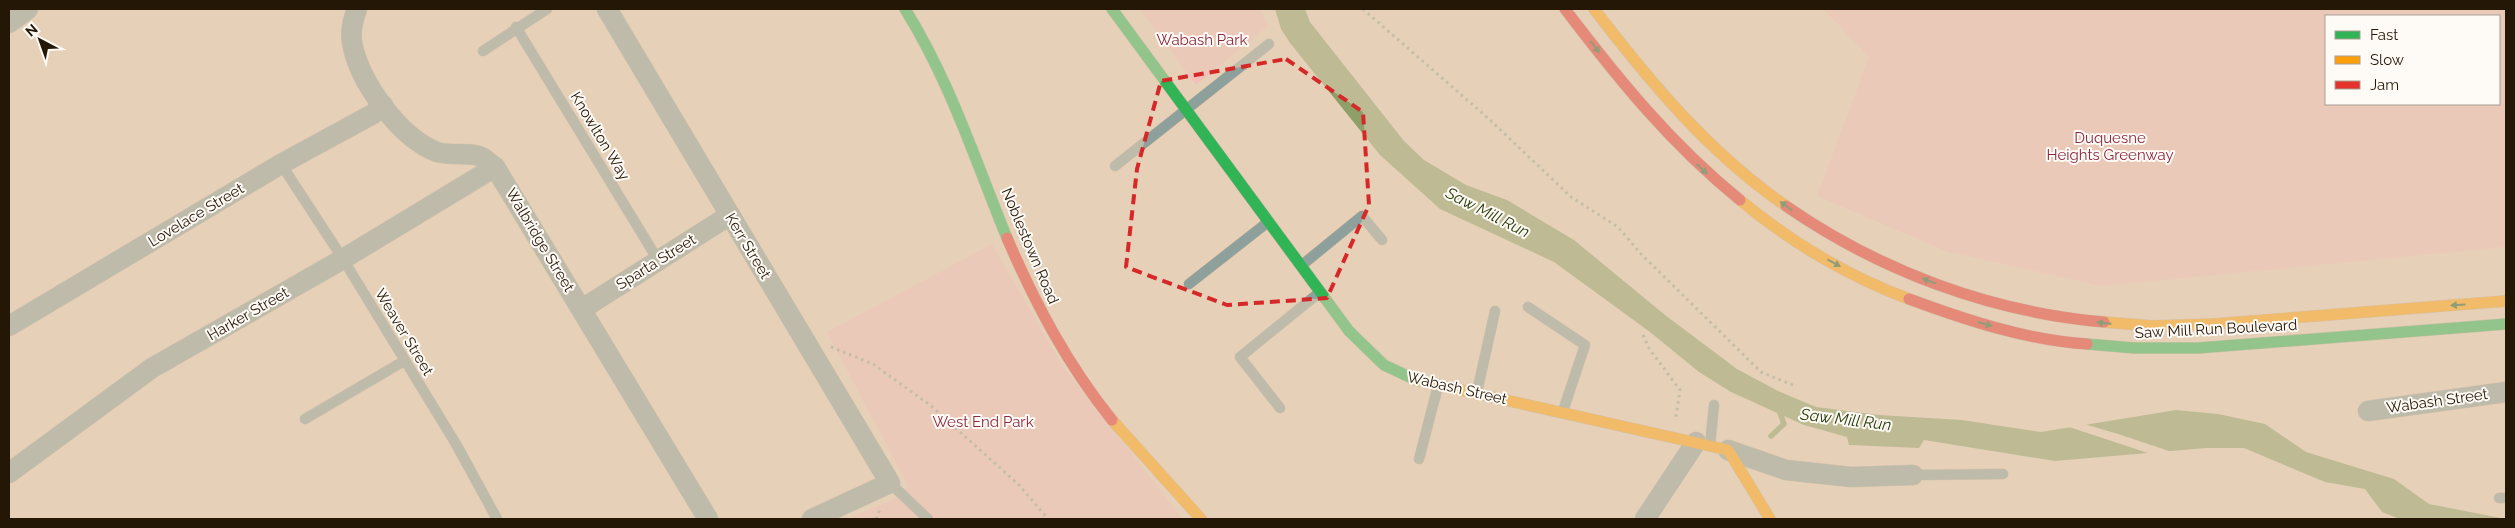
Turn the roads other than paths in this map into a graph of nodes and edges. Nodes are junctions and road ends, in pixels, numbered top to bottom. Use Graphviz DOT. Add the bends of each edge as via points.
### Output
graph roads {
  1 [pos="28,9"];
  2 [pos="357,9"];
  3 [pos="547,9"];
  4 [pos="607,9"];
  5 [pos="905,9"];
  6 [pos="1112,9"];
  7 [pos="1565,9"];
  8 [pos="1594,9"];
  9 [pos="9,24"];
  10 [pos="516,27"];
  11 [pos="1269,44"];
  12 [pos="483,51"];
  13 [pos="383,105"];
  14 [pos="1187,109"];
  15 [pos="281,164"];
  16 [pos="1115,166"];
  17 [pos="495,167"];
  18 [pos="730,215"];
  19 [pos="1269,221"];
  20 [pos="1382,240"];
  21 [pos="343,259"];
  22 [pos="658,260"];
  23 [pos="1301,265"];
  24 [pos="1189,284"];
  25 [pos="1320,291"];
  26 [pos="2506,301"];
  27 [pos="1528,307"];
  28 [pos="582,309"];
  29 [pos="1495,311"];
  30 [pos="2506,324"];
  31 [pos="9,326"];
  32 [pos="404,361"];
  33 [pos="1438,385"];
  34 [pos="2506,392"];
  35 [pos="1476,393"];
  36 [pos="1714,404"];
  37 [pos="1280,408"];
  38 [pos="2368,411"];
  39 [pos="1563,412"];
  40 [pos="305,419"];
  41 [pos="1711,445"];
  42 [pos="1419,459"];
  43 [pos="9,473"];
  44 [pos="2003,474"];
  45 [pos="1913,475"];
  46 [pos="890,483"];
  47 [pos="497,519"];
  48 [pos="708,519"];
  49 [pos="812,519"];
  50 [pos="928,519"];
  51 [pos="1201,519"];
  52 [pos="1645,519"];
  53 [pos="1770,519"];
  1 -- 9 [label="street"];
  2 -- 13 [label="street" via="351,24 357,64"];
  3 -- 10 [label="lane"];
  4 -- 18 [label="street, Kerr Street"];
  5 -- 51 [label="main road, Noblestown Road" via="938,61 1020,268 1045,319 1104,412"];
  6 -- 14 [label="main road, Wabash Street"];
  7 -- 30 [label="main road, Saw Mill Run Boulevard, one-way" via="1670,138 1739,200 1848,271 1966,318 2051,340 2132,348 2215,347"];
  26 -- 8 [label="main road, Saw Mill Run Boulevard, one-way" via="2214,324 2133,325 2055,316 1973,296 1896,268 1859,250 1753,182 1687,122"];
  10 -- 12 [label="lane"];
  10 -- 22 [label="lane, Knowlton Way"];
  11 -- 14 [label="lane"];
  13 -- 15 [label="street, Lovelace Street" via="373,114"];
  13 -- 17 [label="street" via="419,143 438,152 479,156"];
  14 -- 16 [label="lane"];
  14 -- 19 [label="main road, Wabash Street"];
  15 -- 21 [label="lane, Weaver Street"];
  15 -- 31 [label="street, Lovelace Street"];
  17 -- 21 [label="street, Harker Street"];
  17 -- 28 [label="street, Walbridge Street"];
  18 -- 22 [label="street, Sparta Street"];
  18 -- 46 [label="street, Kerr Street"];
  19 -- 23 [label="main road, Wabash Street"];
  19 -- 24 [label="lane"];
  20 -- 23 [label="lane" via="1362,216"];
  21 -- 32 [label="lane, Weaver Street"];
  21 -- 43 [label="street, Harker Street" via="152,368"];
  22 -- 28 [label="street, Sparta Street"];
  23 -- 25 [label="main road, Wabash Street"];
  25 -- 33 [label="main road, Wabash Street" via="1365,350 1381,364 1411,379"];
  25 -- 37 [label="lane" via="1240,357"];
  27 -- 39 [label="lane" via="1585,345"];
  28 -- 48 [label="street, Walbridge Street"];
  29 -- 35 [label="lane"];
  32 -- 40 [label="lane"];
  32 -- 47 [label="lane, Weaver Street" via="456,444"];
  33 -- 35 [label="main road, Wabash Street"];
  33 -- 42 [label="lane"];
  34 -- 38 [label="street, Wabash Street"];
  35 -- 39 [label="main road, Wabash Street"];
  36 -- 41 [label="lane"];
  39 -- 41 [label="main road, Wabash Street"];
  41 -- 45 [label="street, Wabash Street" via="1786,470 1851,477"];
  41 -- 52 [label="street"];
  41 -- 53 [label="main road"];
  44 -- 45 [label="lane"];
  46 -- 49 [label="street"];
  46 -- 50 [label="lane"];
}
